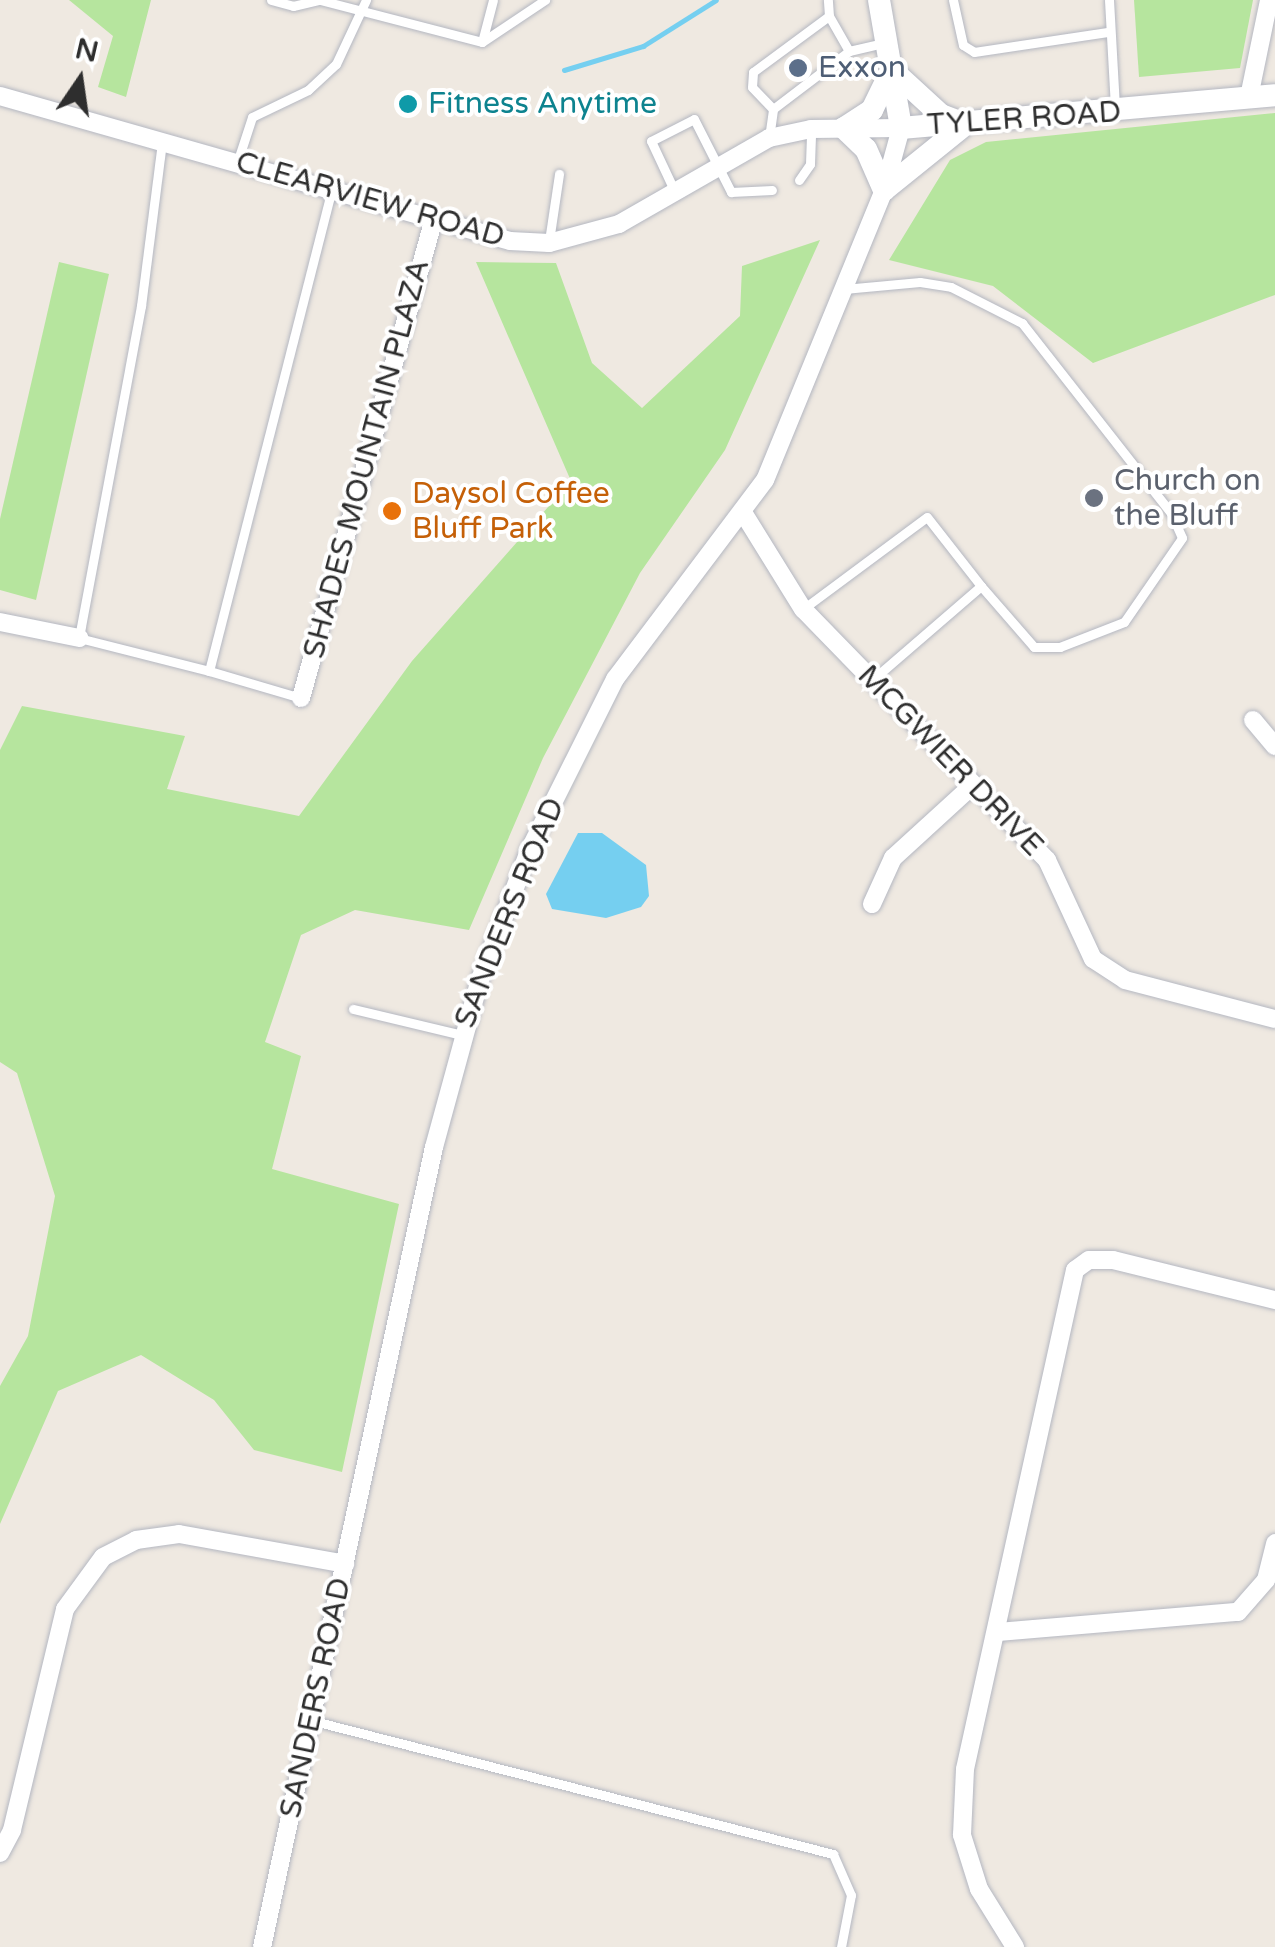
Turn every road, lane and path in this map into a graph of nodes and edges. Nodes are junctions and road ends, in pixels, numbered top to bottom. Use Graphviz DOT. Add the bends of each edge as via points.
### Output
graph roads {
  1 [pos="270,0"];
  2 [pos="366,0"];
  3 [pos="493,0"];
  4 [pos="545,0"];
  5 [pos="828,0"];
  6 [pos="879,0"];
  7 [pos="953,0"];
  8 [pos="1109,0"];
  9 [pos="1269,0"];
  10 [pos="362,14"];
  11 [pos="829,16"];
  12 [pos="1108,32"];
  13 [pos="482,42"];
  14 [pos="887,42"];
  15 [pos="849,51"];
  16 [pos="892,70"];
  17 [pos="1275,95"];
  18 [pos="0,96"];
  19 [pos="1250,98"];
  20 [pos="774,108"];
  21 [pos="1115,112"];
  22 [pos="965,125"];
  23 [pos="844,128"];
  24 [pos="901,128"];
  25 [pos="811,129"];
  26 [pos="768,138"];
  27 [pos="162,142"];
  28 [pos="721,161"];
  29 [pos="237,163"];
  30 [pos="559,174"];
  31 [pos="799,180"];
  32 [pos="332,190"];
  33 [pos="674,190"];
  34 [pos="772,190"];
  35 [pos="884,190"];
  36 [pos="434,220"];
  37 [pos="548,243"];
  38 [pos="844,289"];
  39 [pos="744,514"];
  40 [pos="981,586"];
  41 [pos="804,609"];
  42 [pos="0,622"];
  43 [pos="79,638"];
  44 [pos="209,671"];
  45 [pos="871,681"];
  46 [pos="301,698"];
  47 [pos="1253,720"];
  48 [pos="1275,746"];
  49 [pos="973,785"];
  50 [pos="872,904"];
  51 [pos="353,1009"];
  52 [pos="1275,1019"];
  53 [pos="462,1036"];
  54 [pos="1275,1300"];
  55 [pos="1275,1543"];
  56 [pos="344,1564"];
  57 [pos="998,1632"];
  58 [pos="310,1720"];
  59 [pos="0,1853"];
  60 [pos="262,1947"];
  61 [pos="841,1947"];
  62 [pos="1016,1947"];
  1 -- 10 [label="lane" via="294,6 320,0"];
  2 -- 10 [label="lane"];
  3 -- 13 [label="lane"];
  4 -- 13 [label="lane"];
  5 -- 11 [label="lane"];
  6 -- 14 [label="street, TYLER ROAD"];
  7 -- 12 [label="lane" via="962,46 974,52"];
  8 -- 12 [label="lane"];
  9 -- 19 [label="street"];
  10 -- 13 [label="lane"];
  10 -- 29 [label="lane" via="336,64 308,90 252,117"];
  11 -- 15 [label="lane"];
  11 -- 20 [label="lane" via="810,37 753,72 752,87"];
  12 -- 21 [label="lane"];
  14 -- 15 [label="lane"];
  14 -- 16 [label="street, TYLER ROAD"];
  15 -- 20 [label="lane" via="790,88"];
  16 -- 22 [label="street" via="940,114"];
  16 -- 23 [label="street" via="872,110"];
  16 -- 24 [label="street, TYLER ROAD"];
  17 -- 19 [label="street, TYLER ROAD"];
  18 -- 27 [label="street, CLEARVIEW ROAD"];
  19 -- 21 [label="street, TYLER ROAD"];
  20 -- 26 [label="lane"];
  21 -- 22 [label="street, TYLER ROAD"];
  22 -- 24 [label="street, TYLER ROAD"];
  22 -- 35 [label="street"];
  23 -- 24 [label="street, CLEARVIEW ROAD"];
  23 -- 25 [label="street, CLEARVIEW ROAD"];
  23 -- 35 [label="street" via="866,149"];
  24 -- 35 [label="street, SANDERS ROAD"];
  25 -- 26 [label="street, CLEARVIEW ROAD"];
  25 -- 31 [label="lane" via="810,164"];
  26 -- 28 [label="street, CLEARVIEW ROAD"];
  27 -- 29 [label="street, CLEARVIEW ROAD"];
  27 -- 43 [label="lane" via="141,306"];
  28 -- 33 [label="street, CLEARVIEW ROAD"];
  28 -- 33 [label="lane" via="694,119 655,135 652,148"];
  28 -- 34 [label="lane" via="731,192"];
  29 -- 32 [label="street, CLEARVIEW ROAD"];
  30 -- 37 [label="lane"];
  32 -- 36 [label="street, CLEARVIEW ROAD"];
  32 -- 44 [label="lane"];
  33 -- 37 [label="street, CLEARVIEW ROAD" via="619,224"];
  35 -- 38 [label="street, SANDERS ROAD"];
  36 -- 37 [label="street, CLEARVIEW ROAD" via="510,241"];
  36 -- 46 [label="street, SHADES MOUNTAIN PLAZA"];
  38 -- 39 [label="street, SANDERS ROAD"];
  38 -- 40 [label="lane" via="920,282 951,287 1022,323 1171,513 1182,538 1124,622 1060,648 1034,647"];
  39 -- 41 [label="street, MCGWIER DRIVE"];
  39 -- 53 [label="street, SANDERS ROAD" via="614,679 530,852"];
  40 -- 41 [label="lane" via="927,517"];
  40 -- 45 [label="lane"];
  41 -- 45 [label="street, MCGWIER DRIVE"];
  42 -- 43 [label="street"];
  43 -- 44 [label="lane"];
  44 -- 46 [label="lane"];
  45 -- 49 [label="street, MCGWIER DRIVE"];
  47 -- 48 [label="street"];
  49 -- 50 [label="street" via="893,858"];
  49 -- 52 [label="street, MCGWIER DRIVE" via="1047,860 1082,946 1108,972"];
  51 -- 53 [label="lane"];
  53 -- 56 [label="street, SANDERS ROAD"];
  54 -- 57 [label="street" via="1113,1260 1089,1260 1076,1270"];
  55 -- 57 [label="street" via="1266,1580 1238,1612"];
  56 -- 58 [label="street, SANDERS ROAD"];
  56 -- 59 [label="street" via="179,1534 136,1540 102,1557 65,1609 12,1830"];
  57 -- 62 [label="street" via="965,1769 962,1834 979,1890"];
  58 -- 60 [label="street, SANDERS ROAD"];
  58 -- 61 [label="lane" via="832,1854 850,1895"];
}
